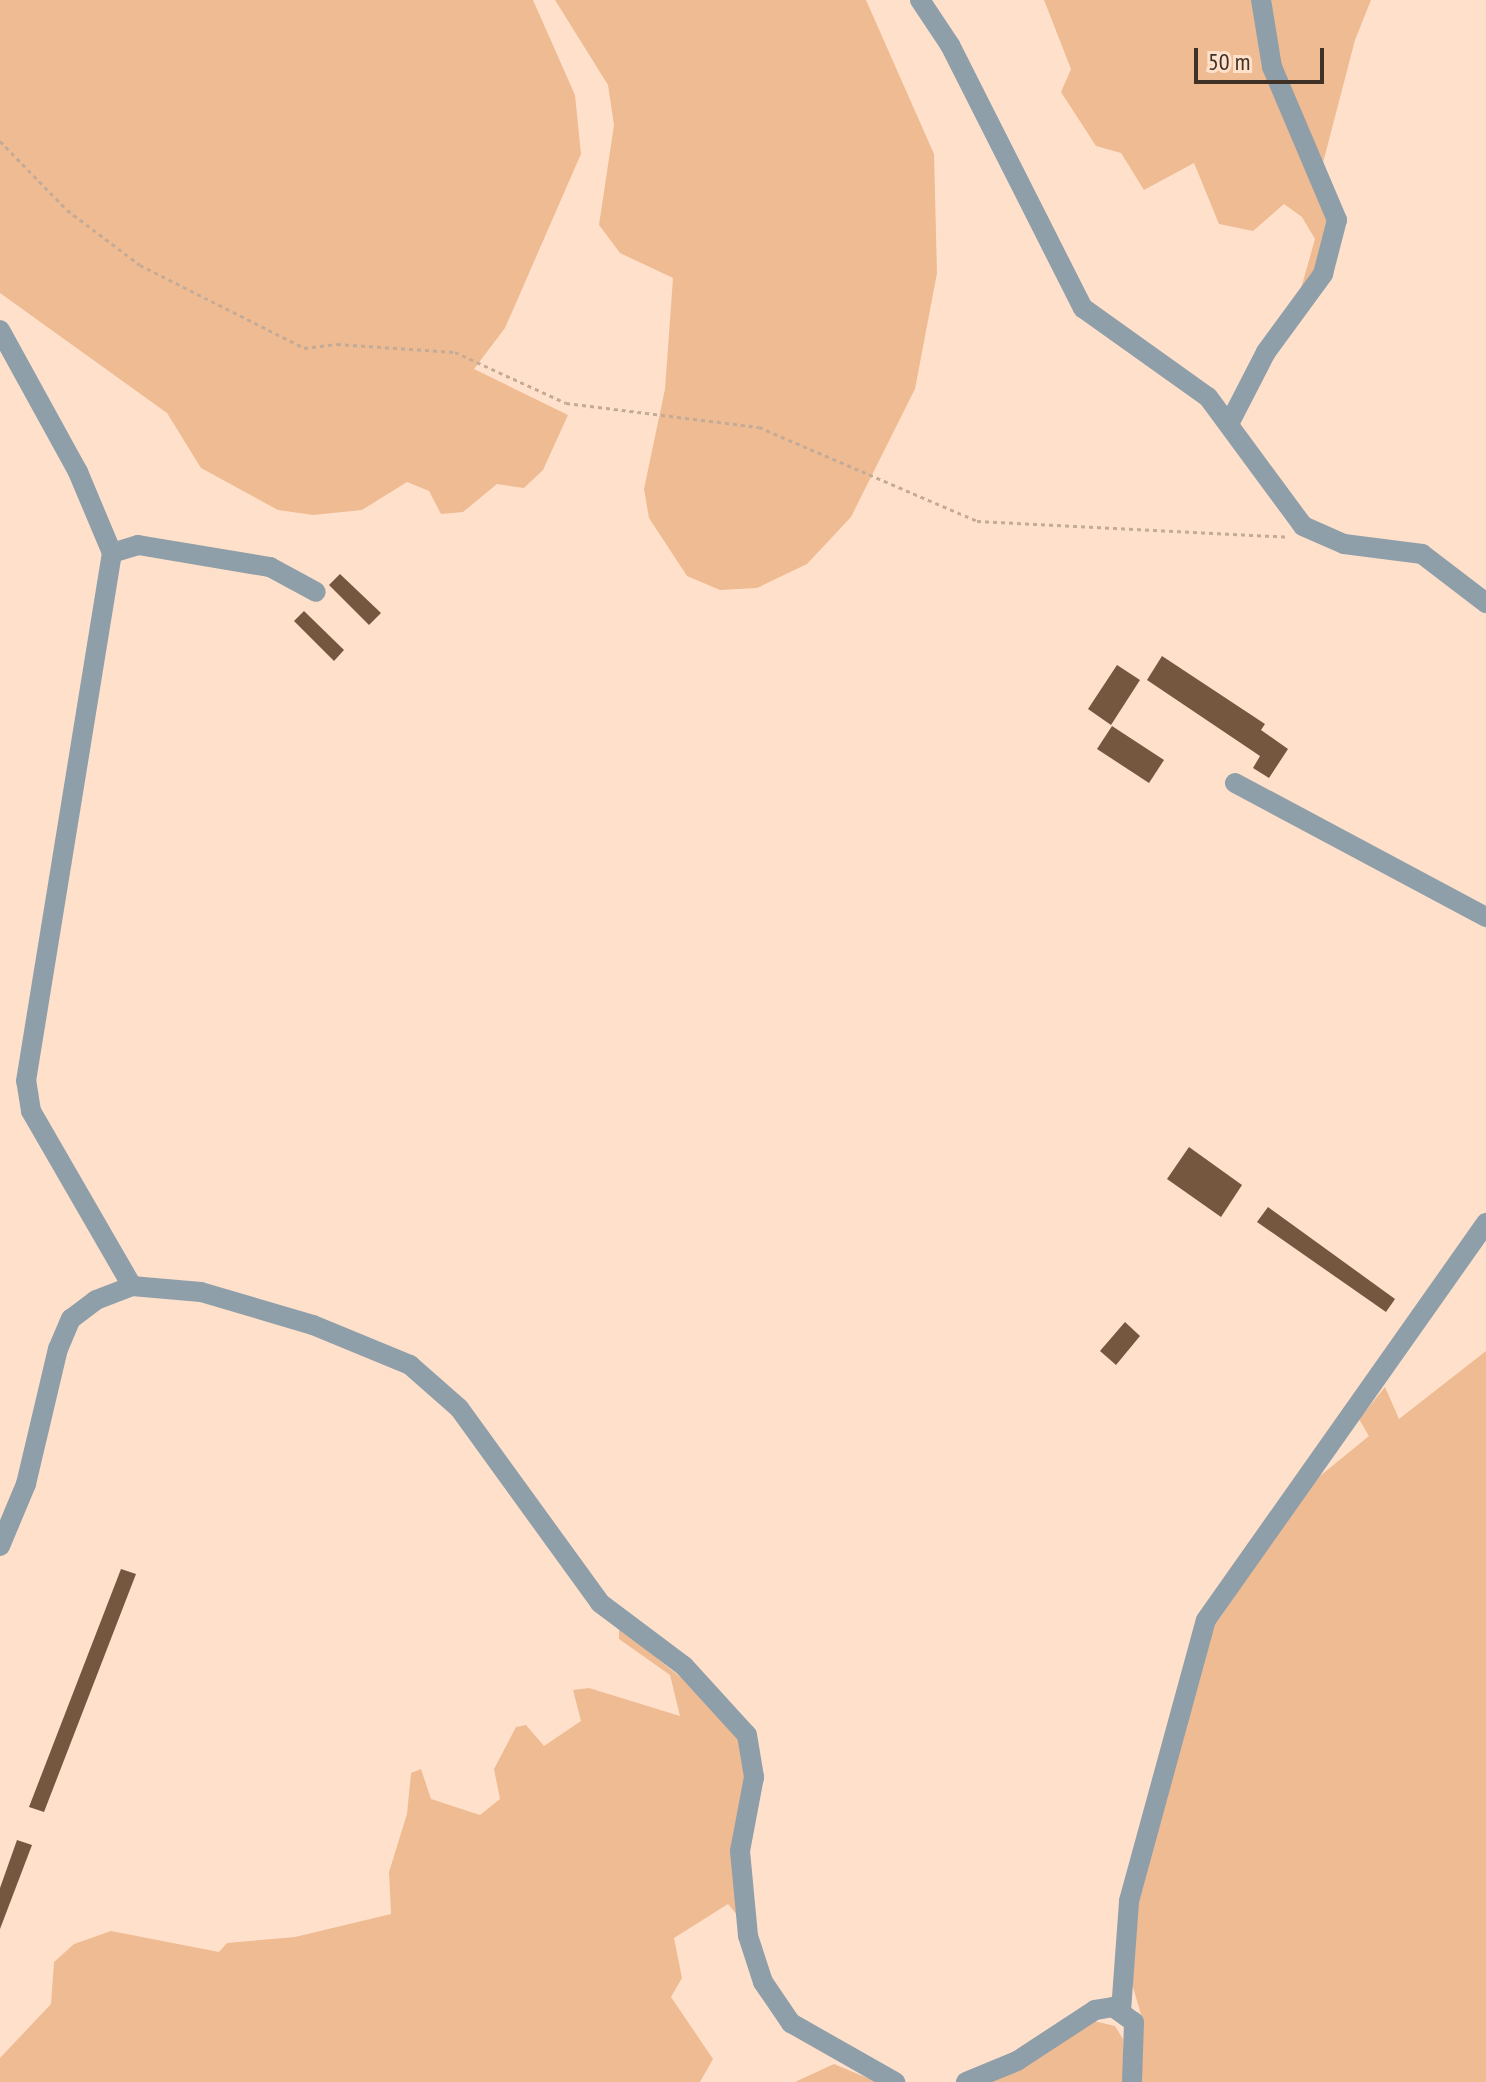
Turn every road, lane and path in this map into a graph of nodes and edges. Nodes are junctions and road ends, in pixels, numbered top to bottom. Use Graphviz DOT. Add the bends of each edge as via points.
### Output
graph roads {
  1 [pos="920,0"];
  2 [pos="1261,0"];
  3 [pos="0,141"];
  4 [pos="0,330"];
  5 [pos="1229,424"];
  6 [pos="1293,537"];
  7 [pos="112,553"];
  8 [pos="316,592"];
  9 [pos="1486,603"];
  10 [pos="1235,783"];
  11 [pos="1486,917"];
  12 [pos="1486,1223"];
  13 [pos="132,1286"];
  14 [pos="0,1546"];
  15 [pos="1121,2011"];
  16 [pos="895,2082"];
  17 [pos="966,2082"];
  18 [pos="1132,2082"];
  1 -- 5 [label="street" via="950,45 1083,308 1118,337 1174,369"];
  2 -- 5 [label="street" via="1272,67 1337,220 1323,274 1266,352"];
  3 -- 6 [label="path" via="67,210 140,265 304,348 337,344 455,352 566,403 759,427 977,521"];
  4 -- 7 [label="street" via="78,472"];
  5 -- 9 [label="street" via="1303,526 1344,544 1422,554 1459,576"];
  7 -- 8 [label="street" via="138,545 270,567"];
  7 -- 13 [label="street" via="26,1081 31,1111"];
  10 -- 11 [label="street"];
  12 -- 15 [label="street" via="1206,1620 1129,1901"];
  13 -- 14 [label="street" via="81,1310 66,1330 26,1484"];
  13 -- 16 [label="street" via="225,1297 313,1325 410,1365 459,1408 600,1603 684,1666 747,1735 754,1777 740,1851 748,1936 763,1982 791,2023"];
  15 -- 17 [label="street" via="1095,2010 1017,2061"];
  15 -- 18 [label="street" via="1134,2022"];
}
